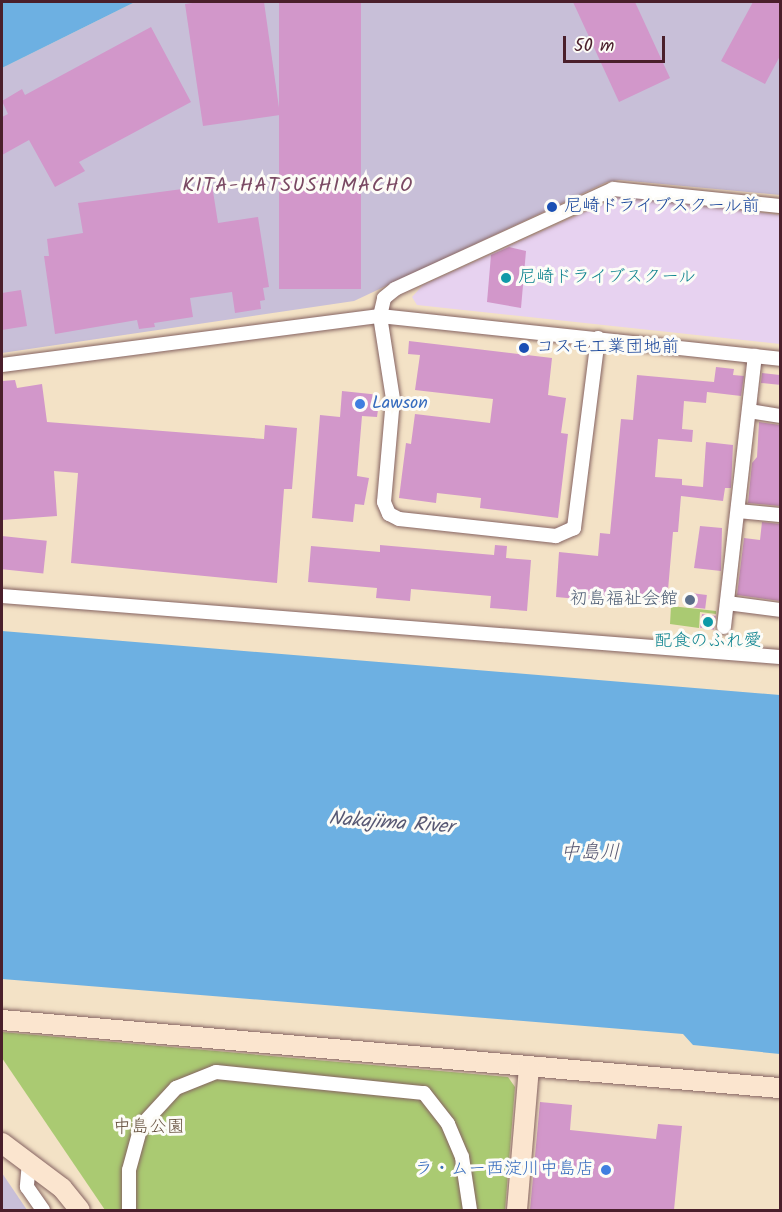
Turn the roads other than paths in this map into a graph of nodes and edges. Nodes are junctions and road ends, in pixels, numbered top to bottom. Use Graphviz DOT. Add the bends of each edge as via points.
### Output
graph roads {
  1 [pos="780,206"];
  2 [pos="380,316"];
  3 [pos="598,338"];
  4 [pos="755,356"];
  5 [pos="780,359"];
  6 [pos="2,365"];
  7 [pos="749,411"];
  8 [pos="780,416"];
  9 [pos="738,511"];
  10 [pos="780,515"];
  11 [pos="2,596"];
  12 [pos="727,603"];
  13 [pos="780,610"];
  14 [pos="724,627"];
  15 [pos="780,657"];
  16 [pos="2,1020"];
  17 [pos="529,1066"];
  18 [pos="780,1088"];
  19 [pos="2,1143"];
  20 [pos="29,1162"];
  21 [pos="43,1210"];
  22 [pos="80,1210"];
  23 [pos="129,1210"];
  24 [pos="470,1210"];
  25 [pos="517,1210"];
  1 -- 2 [label="street" via="614,189 406,282 384,298"];
  2 -- 3 [label="street"];
  2 -- 3 [label="street" via="393,399 384,502 389,514 399,519 556,536 566,534 577,519"];
  2 -- 6 [label="street"];
  3 -- 4 [label="street"];
  4 -- 5 [label="street"];
  4 -- 7 [label="street"];
  7 -- 8 [label="street"];
  7 -- 9 [label="street"];
  9 -- 10 [label="street"];
  9 -- 12 [label="street"];
  11 -- 15 [label="street"];
  12 -- 13 [label="street"];
  12 -- 14 [label="street"];
  16 -- 17 [label="street"];
  17 -- 18 [label="street"];
  17 -- 25 [label="street"];
  19 -- 20 [label="street"];
  20 -- 21 [label="street" via="27,1187"];
  20 -- 22 [label="street" via="62,1188"];
  23 -- 24 [label="street" via="129,1170 141,1126 176,1088 216,1072 424,1093 448,1124 462,1156"];
}
